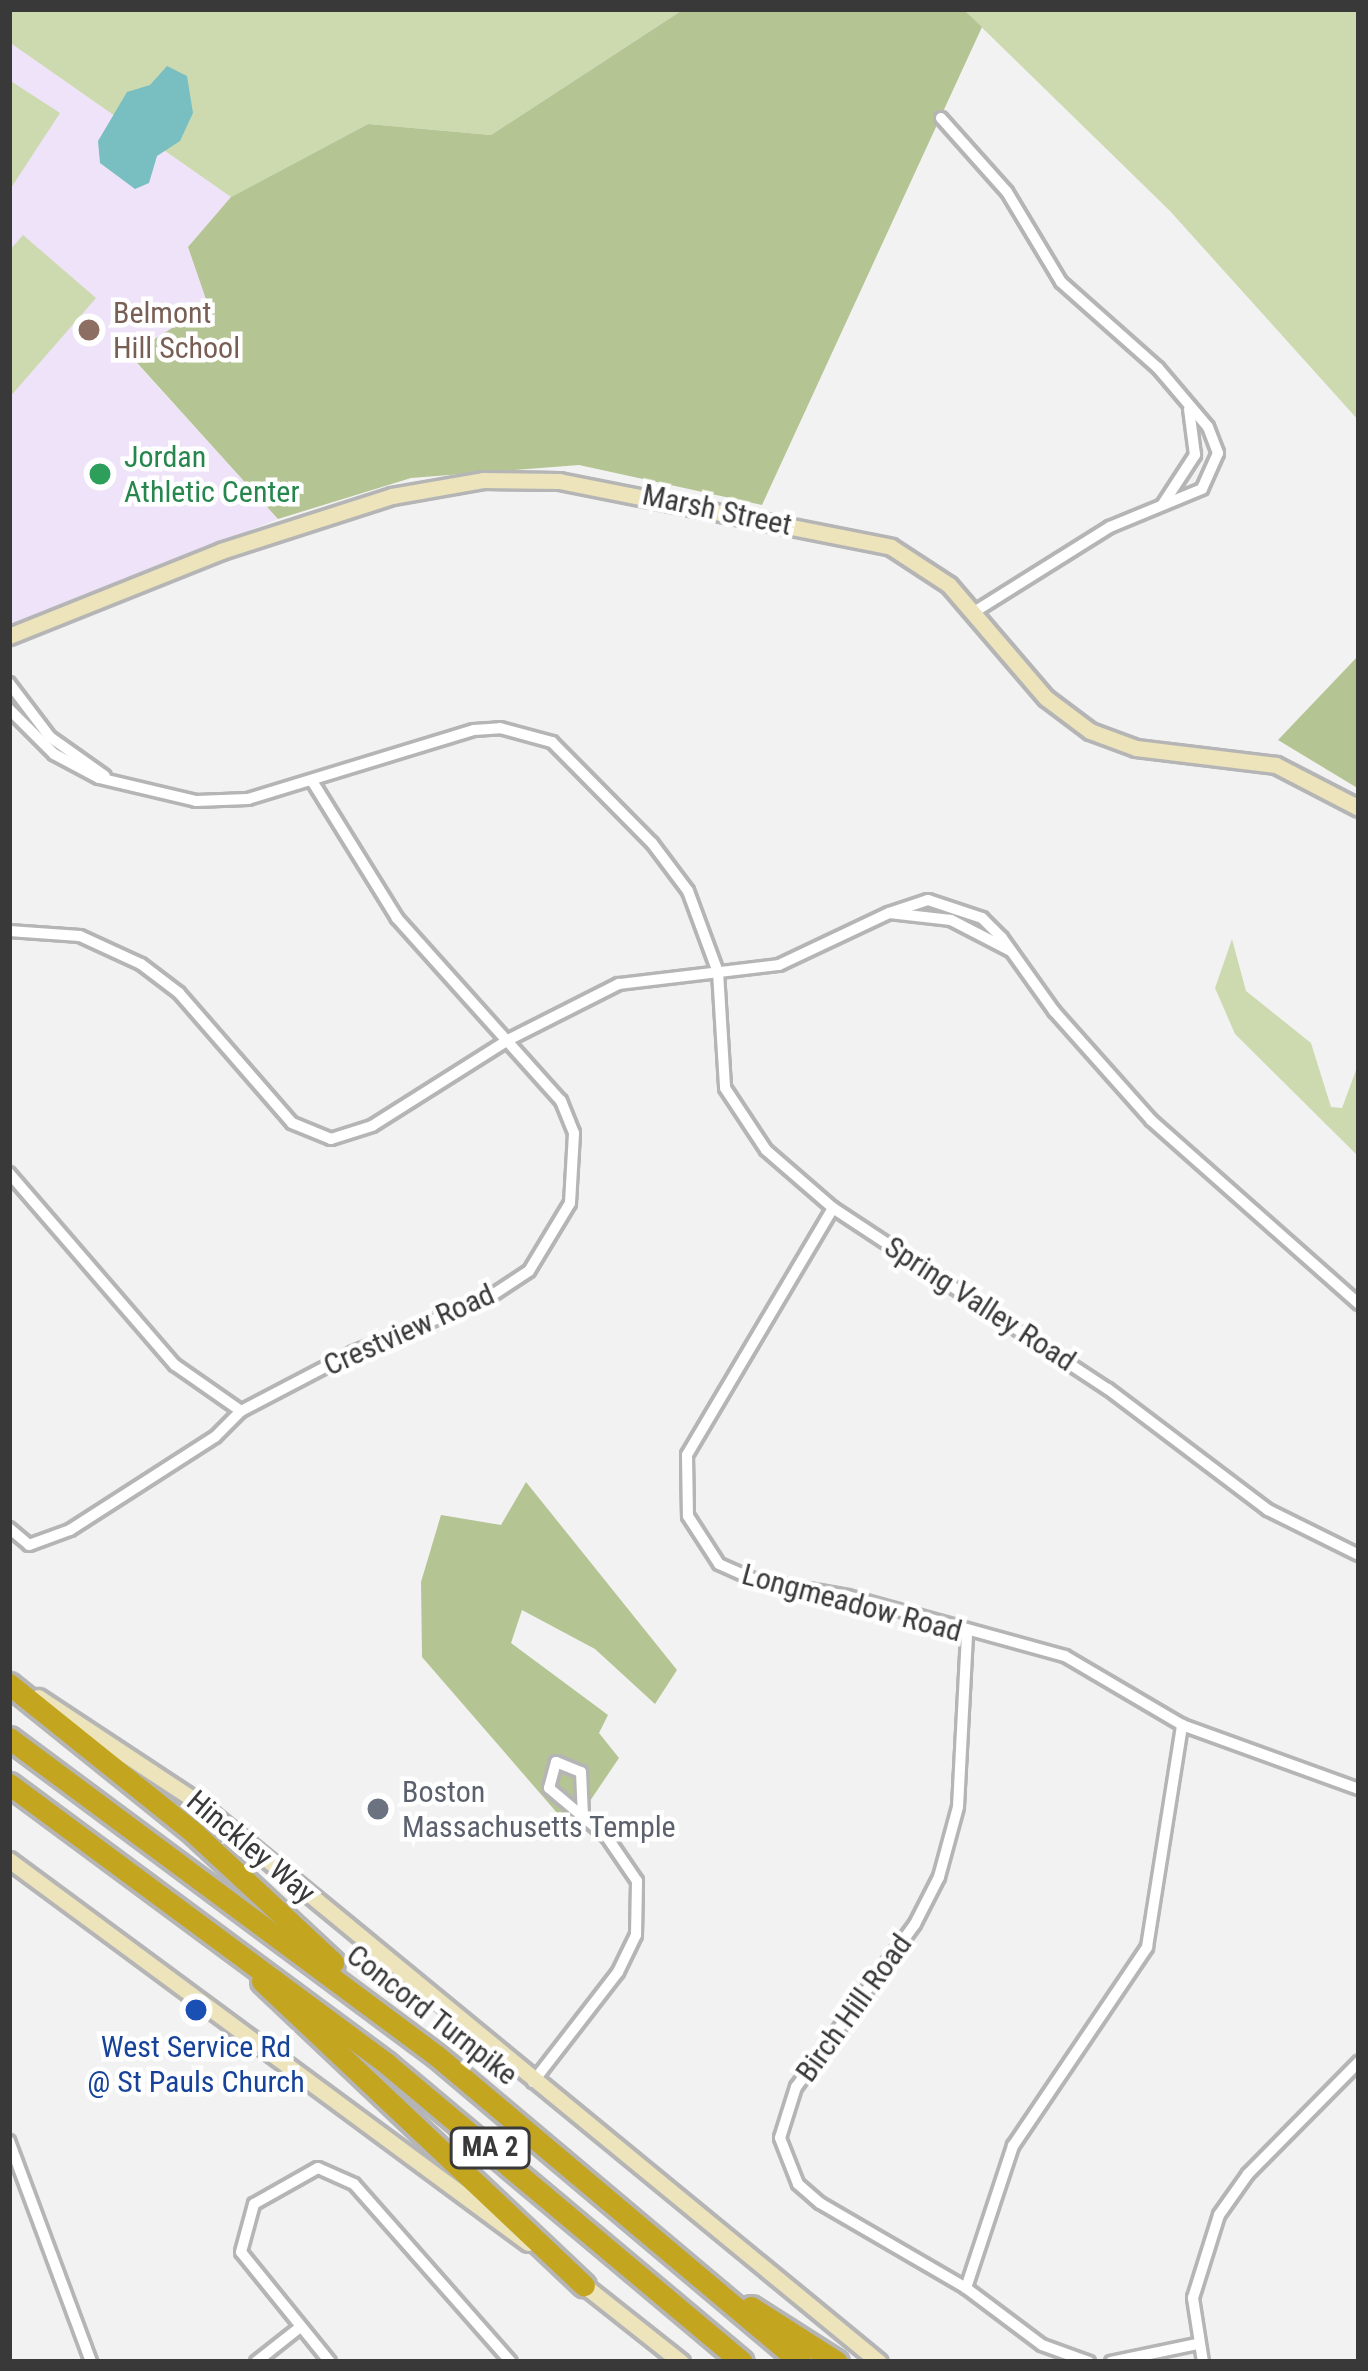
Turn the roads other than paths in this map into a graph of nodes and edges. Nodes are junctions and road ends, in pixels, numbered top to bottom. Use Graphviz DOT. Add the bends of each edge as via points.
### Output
graph roads {
  1 [pos="941,118"];
  2 [pos="1183,394"];
  3 [pos="1162,505"];
  4 [pos="974,612"];
  5 [pos="9,636"];
  6 [pos="9,683"];
  7 [pos="9,709"];
  8 [pos="112,782"];
  9 [pos="312,782"];
  10 [pos="1359,808"];
  11 [pos="9,931"];
  12 [pos="718,972"];
  13 [pos="508,1040"];
  14 [pos="9,1173"];
  15 [pos="832,1208"];
  16 [pos="1359,1304"];
  17 [pos="241,1411"];
  18 [pos="9,1528"];
  19 [pos="1359,1556"];
  20 [pos="967,1635"];
  21 [pos="9,1682"];
  22 [pos="1182,1725"];
  23 [pos="9,1738"];
  24 [pos="9,1784"];
  25 [pos="1359,1789"];
  26 [pos="583,1816"];
  27 [pos="9,1860"];
  28 [pos="230,1945"];
  29 [pos="375,2007"];
  30 [pos="1359,2062"];
  31 [pos="533,2082"];
  32 [pos="9,2141"];
  33 [pos="708,2283"];
  34 [pos="584,2285"];
  35 [pos="966,2288"];
  36 [pos="298,2328"];
  37 [pos="1197,2344"];
  38 [pos="92,2362"];
  39 [pos="256,2362"];
  40 [pos="329,2362"];
  41 [pos="511,2362"];
  42 [pos="681,2362"];
  43 [pos="742,2362"];
  44 [pos="800,2362"];
  45 [pos="836,2362"];
  46 [pos="879,2362"];
  47 [pos="1089,2362"];
  48 [pos="1111,2362"];
  49 [pos="1203,2362"];
  1 -- 2 [label="street" via="1007,192 1060,282"];
  2 -- 3 [label="street" via="1198,440 1190,470"];
  2 -- 3 [label="street" via="1216,440 1216,467 1202,489"];
  3 -- 4 [label="street"];
  4 -- 5 [label="main road, Marsh Street" via="920,563 876,543 623,490 483,480 392,496 221,551"];
  4 -- 10 [label="main road, Marsh Street" via="1046,698 1090,731 1136,748 1276,765"];
  6 -- 8 [label="street" via="50,736"];
  7 -- 8 [label="street" via="54,754"];
  8 -- 9 [label="street" via="196,801 248,799"];
  9 -- 12 [label="street" via="474,730 553,742 688,891"];
  9 -- 13 [label="street, Crestview Road" via="397,917"];
  11 -- 13 [label="street" via="80,936 141,964 310,1135 361,1131"];
  12 -- 13 [label="street" via="619,984"];
  12 -- 15 [label="street, Spring Valley Road" via="717,1029 730,1102 753,1137"];
  12 -- 16 [label="street" via="790,962 928,900 957,904 989,924 1151,1120"];
  13 -- 17 [label="street, Crestview Road" via="543,1073 574,1133 577,1173 554,1240 488,1298 354,1352"];
  14 -- 17 [label="street" via="175,1365"];
  15 -- 19 [label="street, Spring Valley Road" via="1108,1389 1268,1510"];
  15 -- 20 [label="street, Longmeadow Road" via="687,1455 688,1516 719,1564 752,1580 847,1596"];
  17 -- 18 [label="street, Crestview Road" via="122,1498 29,1545"];
  20 -- 22 [label="street, Longmeadow Road" via="1065,1656"];
  20 -- 35 [label="street, Birch Hill Road" via="958,1807 939,1877 915,1924 796,2087 780,2138 798,2184 820,2203"];
  21 -- 29 [label="highway" via="194,1833"];
  21 -- 31 [label="main road, Hinckley Way" via="197,1802"];
  22 -- 25 [label="street, Longmeadow Road"];
  22 -- 35 [label="street" via="1147,1947 1013,2146"];
  23 -- 29 [label="highway, Concord Turnpike / MA 2"];
  24 -- 28 [label="highway, MA 2"];
  26 -- 26 [label="street" via="581,1772 556,1762 547,1782"];
  26 -- 31 [label="street" via="637,1881 636,1935 618,1972"];
  27 -- 34 [label="main road"];
  28 -- 34 [label="highway" via="291,2013"];
  28 -- 43 [label="highway, MA 2" via="462,2124"];
  29 -- 33 [label="highway, Concord Turnpike / MA 2"];
  30 -- 37 [label="street" via="1248,2174 1219,2215 1196,2279"];
  31 -- 46 [label="main road, Concord Turnpike"];
  32 -- 38 [label="street"];
  33 -- 44 [label="highway, Concord Turnpike / MA 2"];
  33 -- 45 [label="highway"];
  34 -- 42 [label="main road"];
  35 -- 47 [label="street, Birch Hill Road" via="1042,2345"];
  36 -- 39 [label="street"];
  36 -- 40 [label="street"];
  36 -- 41 [label="street" via="250,2272 241,2234 260,2198 300,2173 328,2168 354,2184"];
  37 -- 48 [label="street"];
  37 -- 49 [label="street"];
}
